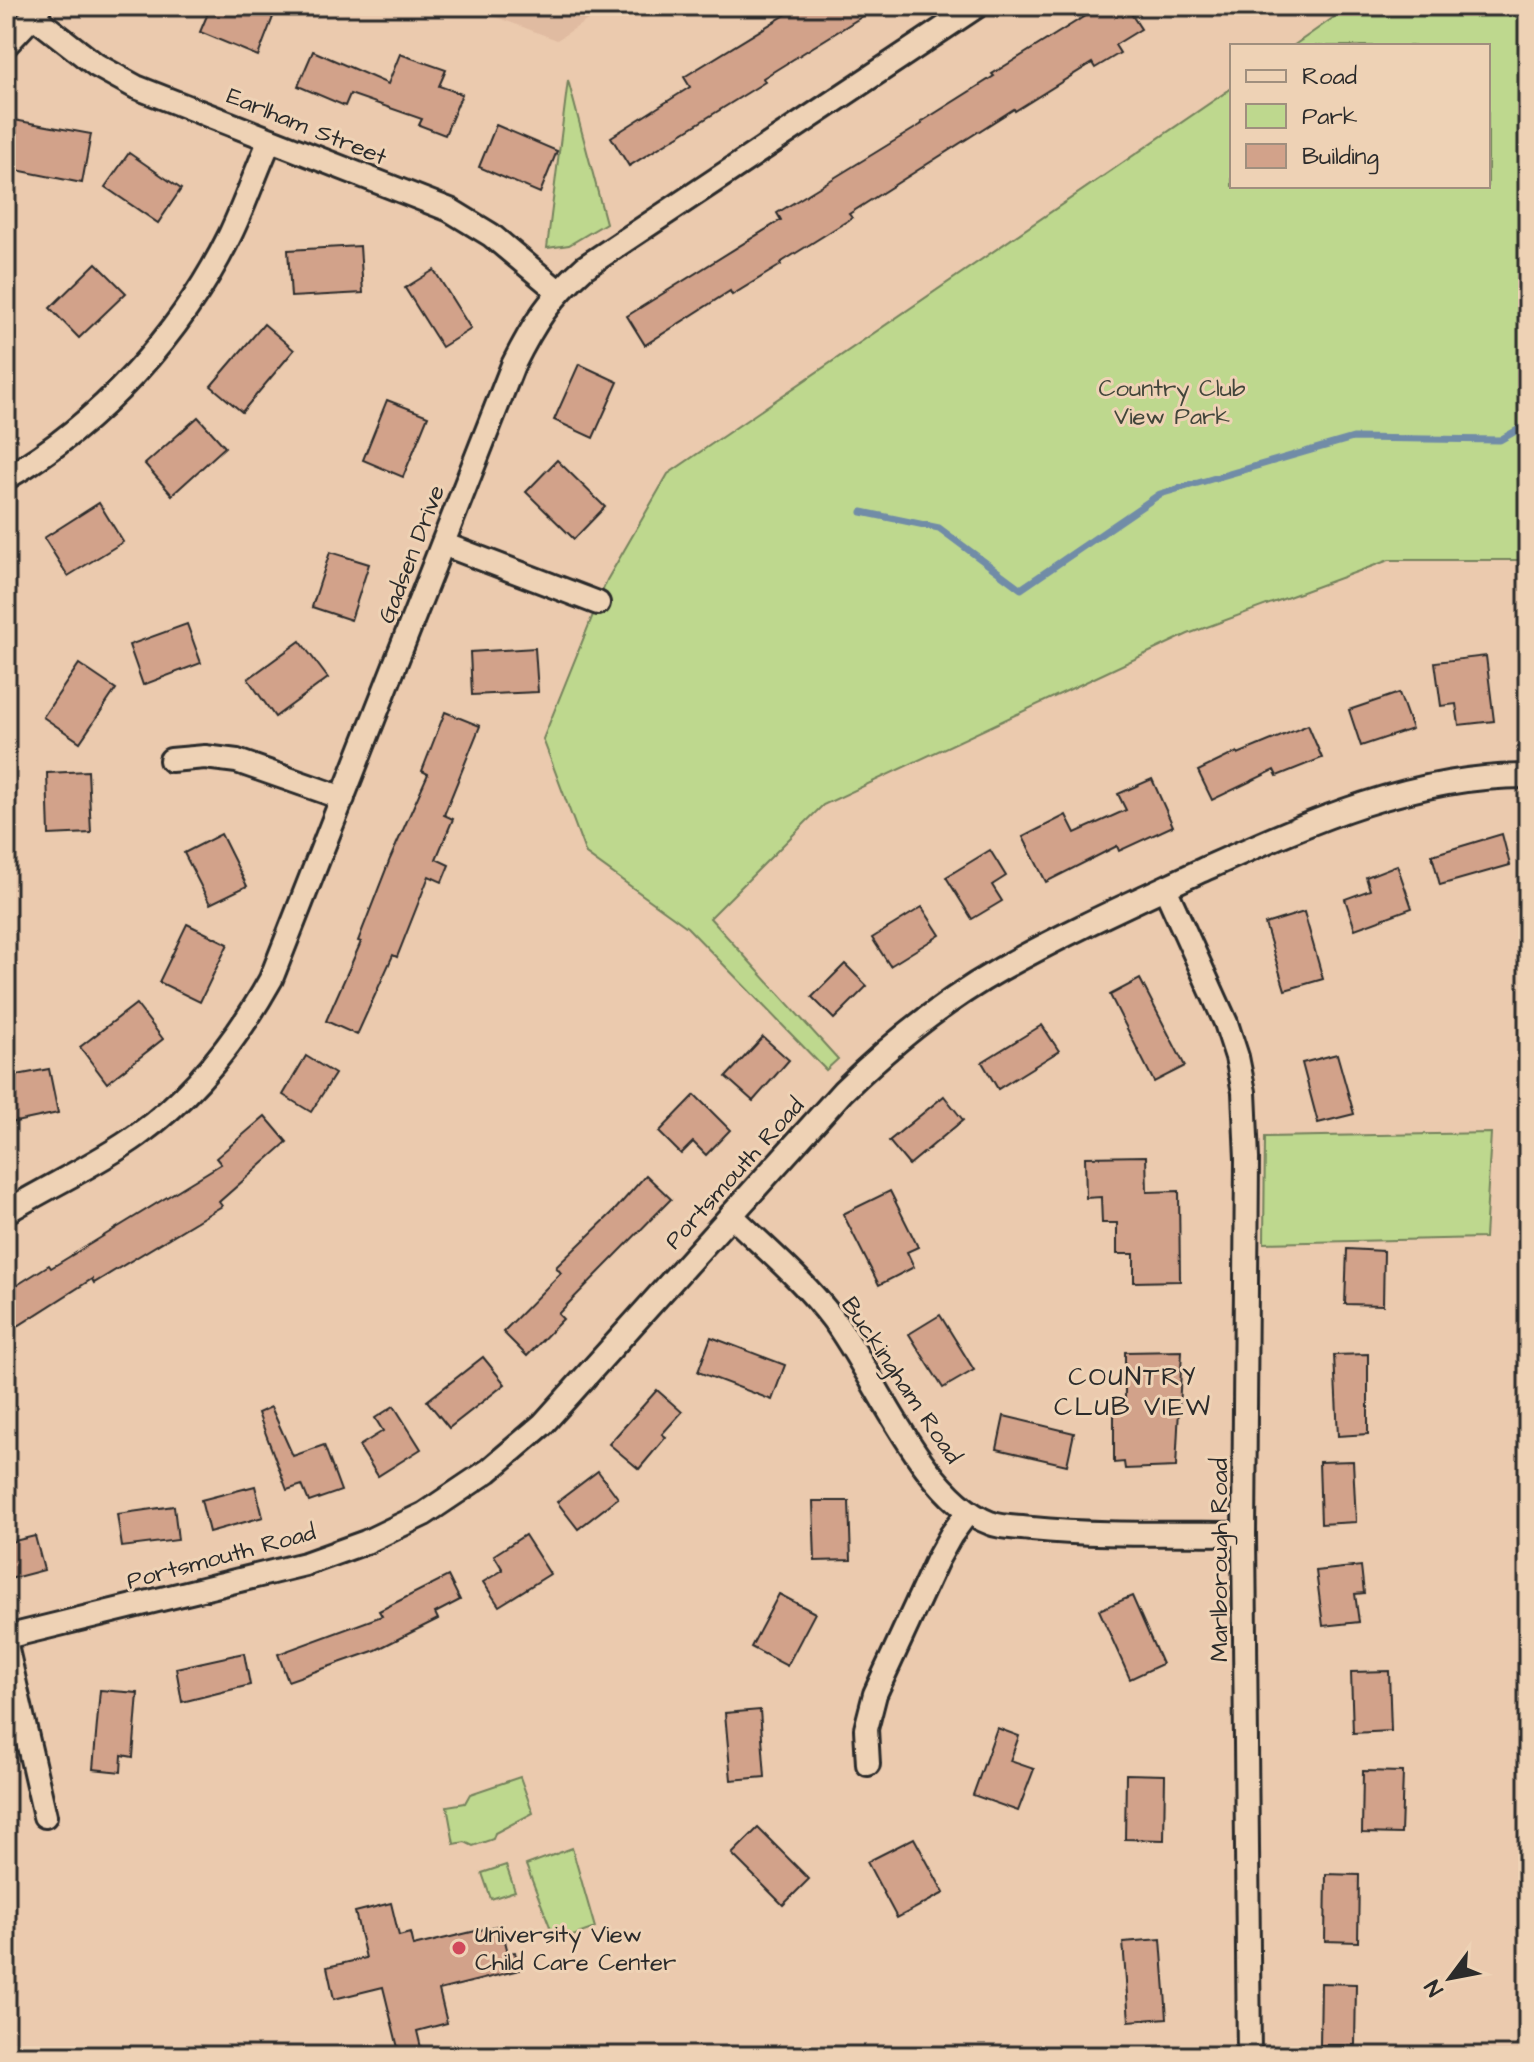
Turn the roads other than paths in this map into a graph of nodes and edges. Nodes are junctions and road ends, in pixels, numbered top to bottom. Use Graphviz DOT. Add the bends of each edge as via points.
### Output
graph roads {
  1 [pos="977,6"];
  2 [pos="36,11"];
  3 [pos="6,45"];
  4 [pos="270,140"];
  5 [pos="558,291"];
  6 [pos="6,478"];
  7 [pos="443,544"];
  8 [pos="598,603"];
  9 [pos="171,760"];
  10 [pos="1528,776"];
  11 [pos="343,798"];
  12 [pos="1165,888"];
  13 [pos="6,1212"];
  14 [pos="731,1215"];
  15 [pos="968,1512"];
  16 [pos="1244,1534"];
  17 [pos="6,1637"];
  18 [pos="6,1645"];
  19 [pos="868,1764"];
  20 [pos="45,1816"];
  21 [pos="1249,2056"];
  1 -- 5 [label="street, Gadsen Drive" via="585,267"];
  2 -- 3 [label="street"];
  2 -- 4 [label="street, Earlham Street" via="96,65 136,87"];
  4 -- 5 [label="street, Earlham Street" via="450,210 491,235"];
  4 -- 6 [label="street" via="230,234 174,326 83,424"];
  5 -- 7 [label="street, Gadsen Drive" via="513,365"];
  7 -- 8 [label="street"];
  7 -- 11 [label="street, Gadsen Drive"];
  9 -- 11 [label="street" via="237,761"];
  10 -- 12 [label="street, Portsmouth Road" via="1451,783 1354,806"];
  11 -- 13 [label="street, Gadsen Drive" via="271,979 218,1061 138,1135"];
  12 -- 14 [label="street, Portsmouth Road" via="999,970 934,1013 843,1091"];
  12 -- 16 [label="street, Marlborough Road" via="1226,1023 1244,1092"];
  14 -- 15 [label="street, Buckingham Road" via="832,1318 916,1454"];
  14 -- 17 [label="street, Portsmouth Road" via="543,1424 488,1471 424,1514 305,1564"];
  15 -- 16 [label="street, Buckingham Road" via="992,1524 1053,1531"];
  15 -- 19 [label="street" via="937,1560 875,1694 866,1729"];
  16 -- 21 [label="street, Marlborough Road"];
  18 -- 20 [label="street"];
}
